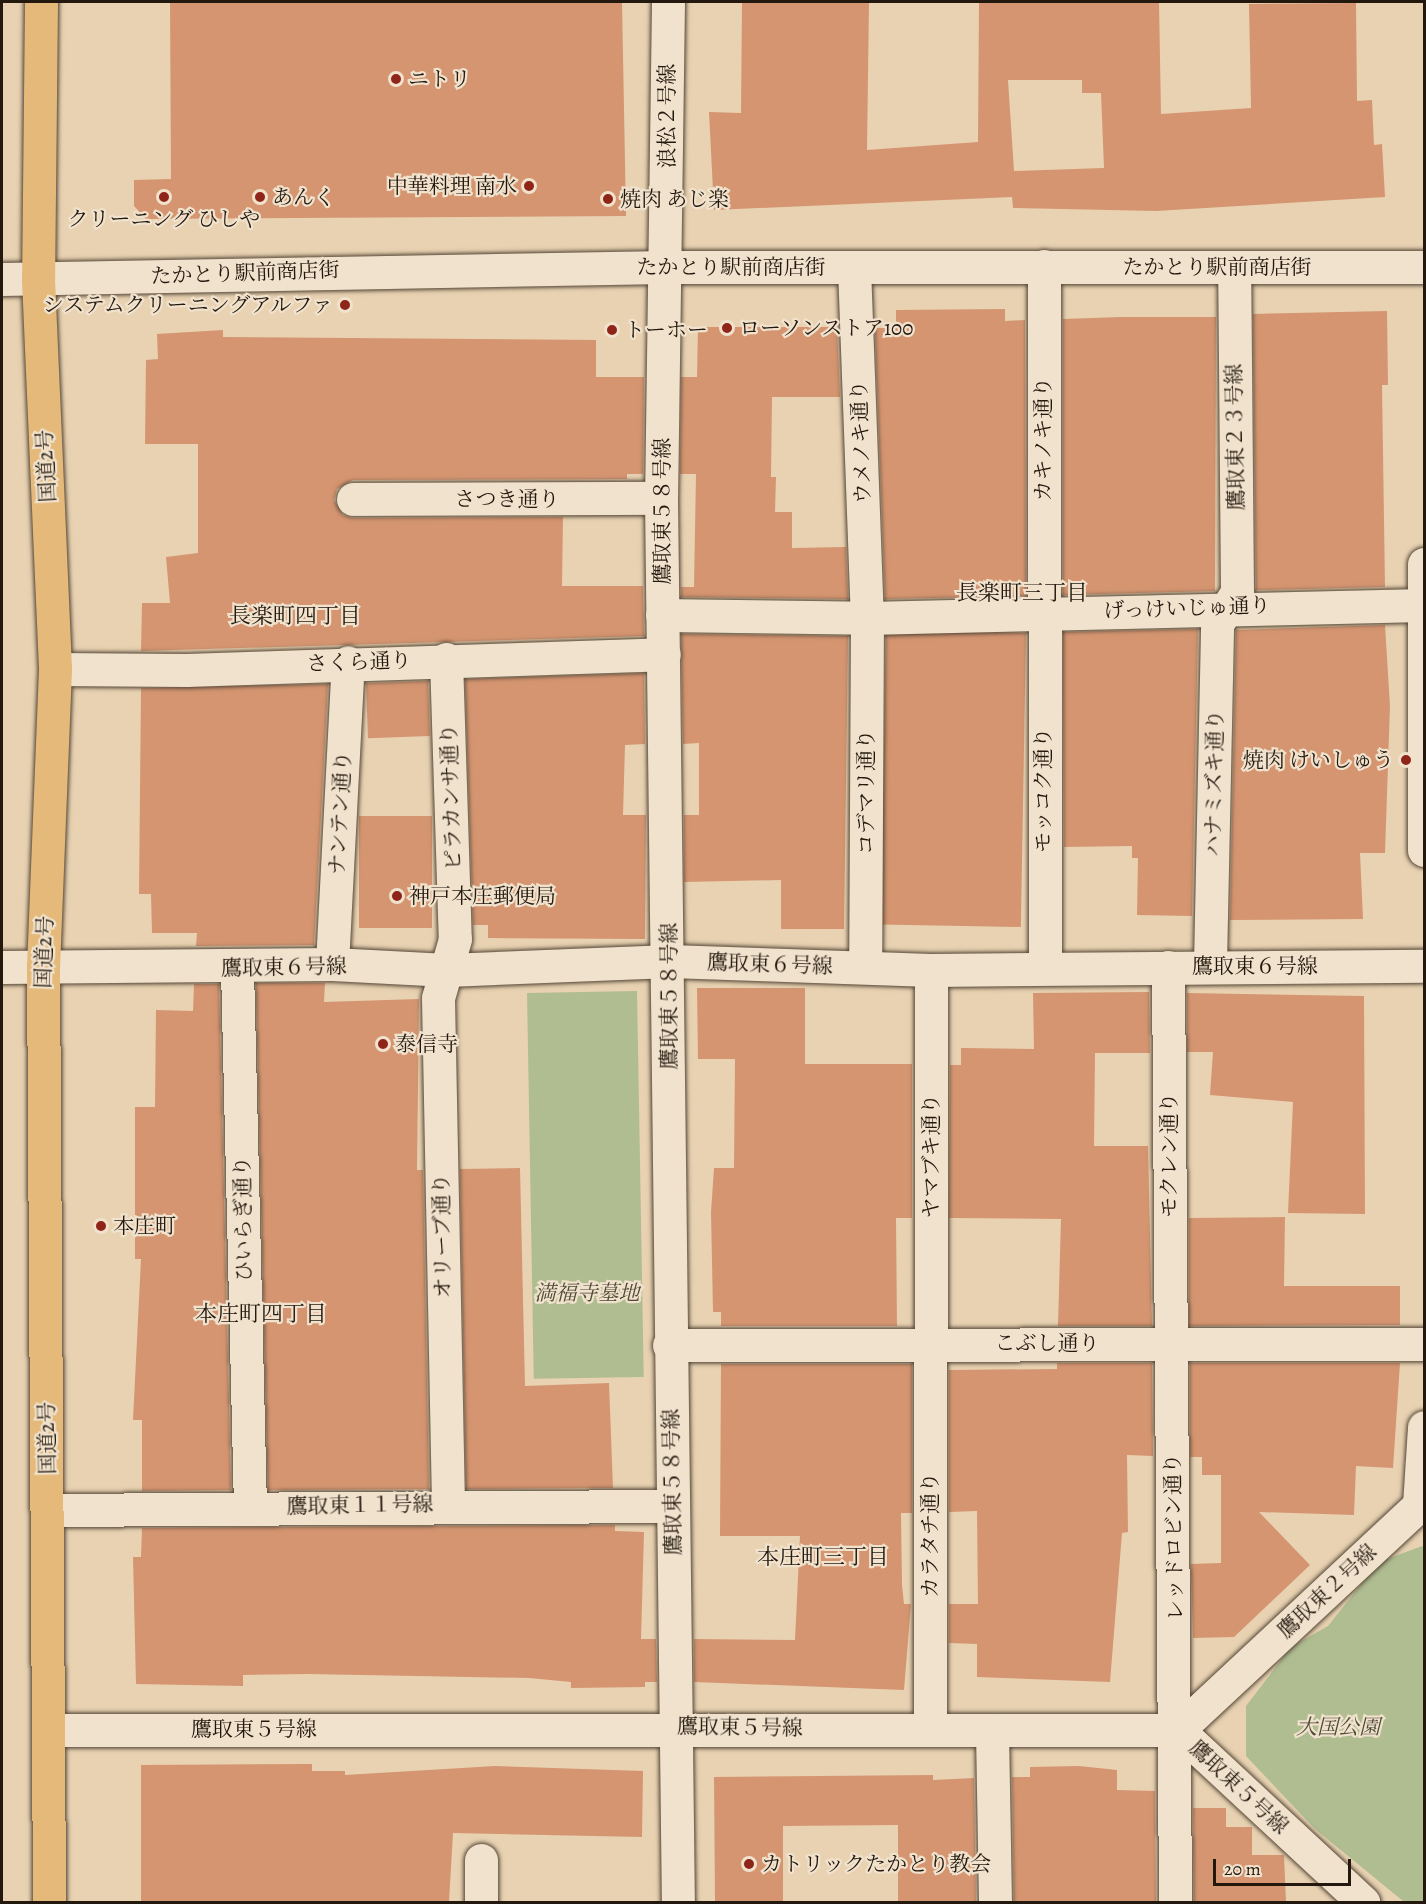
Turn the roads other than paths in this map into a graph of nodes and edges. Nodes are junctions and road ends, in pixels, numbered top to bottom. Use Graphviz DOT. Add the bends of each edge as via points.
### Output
graph roads {
  1 [pos="41,2"];
  2 [pos="668,2"];
  3 [pos="1044,266"];
  4 [pos="666,267"];
  5 [pos="854,267"];
  6 [pos="1234,267"];
  7 [pos="1425,267"];
  8 [pos="2,279"];
  9 [pos="38,279"];
  10 [pos="661,498"];
  11 [pos="353,500"];
  12 [pos="1425,564"];
  13 [pos="1424,605"];
  14 [pos="1228,606"];
  15 [pos="1042,612"];
  16 [pos="662,615"];
  17 [pos="867,618"];
  18 [pos="664,654"];
  19 [pos="446,659"];
  20 [pos="348,662"];
  21 [pos="55,669"];
  22 [pos="1424,760"];
  23 [pos="1425,850"];
  24 [pos="670,961"];
  25 [pos="332,964"];
  26 [pos="1210,964"];
  27 [pos="1425,966"];
  28 [pos="2,967"];
  29 [pos="43,967"];
  30 [pos="865,967"];
  31 [pos="1168,967"];
  32 [pos="237,968"];
  33 [pos="1045,968"];
  34 [pos="447,970"];
  35 [pos="931,970"];
  36 [pos="930,1342"];
  37 [pos="1169,1344"];
  38 [pos="1425,1344"];
  39 [pos="669,1345"];
  40 [pos="1425,1427"];
  41 [pos="448,1503"];
  42 [pos="250,1506"];
  43 [pos="672,1506"];
  44 [pos="1422,1508"];
  45 [pos="48,1509"];
  46 [pos="677,1726"];
  47 [pos="930,1729"];
  48 [pos="48,1730"];
  49 [pos="1178,1730"];
  50 [pos="992,1731"];
  51 [pos="481,1860"];
  52 [pos="49,1902"];
  53 [pos="481,1902"];
  54 [pos="678,1902"];
  55 [pos="995,1902"];
  56 [pos="1176,1902"];
  57 [pos="1363,1902"];
  1 -- 9 [label="highway, 国道2号"];
  2 -- 4 [label="street, 浪松２号線"];
  3 -- 5 [label="street, たかとり駅前商店街"];
  3 -- 6 [label="street, たかとり駅前商店街"];
  3 -- 15 [label="street, カキノキ通り"];
  4 -- 5 [label="street, たかとり駅前商店街"];
  4 -- 9 [label="street, たかとり駅前商店街"];
  4 -- 10 [label="street, 鷹取東５８号線"];
  5 -- 17 [label="street, ウメノキ通り"];
  6 -- 7 [label="street, たかとり駅前商店街"];
  6 -- 14 [label="street, 鷹取東２３号線" via="1237,592"];
  8 -- 9 [label="street, たかとり駅前商店街"];
  9 -- 21 [label="highway, 国道2号"];
  10 -- 11 [label="street, さつき通り"];
  10 -- 16 [label="street, 鷹取東５８号線"];
  12 -- 13 [label="street"];
  13 -- 14 [label="street, げっけいじゅ通り"];
  13 -- 22 [label="street"];
  14 -- 15 [label="street, げっけいじゅ通り"];
  14 -- 26 [label="street, ハナミズキ通り" via="1217,624"];
  15 -- 17 [label="street, げっけいじゅ通り"];
  15 -- 33 [label="street, モッコク通り"];
  16 -- 17 [label="street, げっけいじゅ通り"];
  16 -- 18 [label="street, 鷹取東５８号線"];
  17 -- 30 [label="street, コデマリ通り"];
  18 -- 19 [label="street, さくら通り"];
  18 -- 24 [label="street, 鷹取東５８号線"];
  19 -- 20 [label="street, さくら通り"];
  19 -- 34 [label="street, ピラカンサ通り" via="455,939"];
  20 -- 21 [label="street, さくら通り" via="186,670"];
  20 -- 25 [label="street, ナンテン通り"];
  21 -- 29 [label="highway, 国道2号"];
  22 -- 23 [label="street"];
  24 -- 30 [label="street, 鷹取東６号線"];
  24 -- 34 [label="street, 鷹取東６号線"];
  24 -- 39 [label="street, 鷹取東５８号線"];
  25 -- 32 [label="street, 鷹取東６号線"];
  25 -- 34 [label="street, 鷹取東６号線"];
  26 -- 27 [label="street, 鷹取東６号線"];
  26 -- 31 [label="street, 鷹取東６号線"];
  28 -- 29 [label="street, 鷹取東６号線"];
  29 -- 32 [label="street, 鷹取東６号線"];
  29 -- 45 [label="highway, 国道2号"];
  30 -- 35 [label="street, 鷹取東６号線"];
  31 -- 33 [label="street, 鷹取東６号線"];
  31 -- 37 [label="street, モクレン通り"];
  32 -- 42 [label="street, ひいらぎ通り"];
  33 -- 35 [label="street, 鷹取東６号線"];
  34 -- 41 [label="street, オリーブ通り" via="438,998"];
  35 -- 36 [label="street, ヤマブキ通り"];
  36 -- 37 [label="street, こぶし通り"];
  36 -- 39 [label="street, こぶし通り"];
  36 -- 47 [label="street, カラタチ通り"];
  37 -- 38 [label="street, こぶし通り"];
  37 -- 49 [label="street, レッドロビン通り"];
  39 -- 43 [label="street, 鷹取東５８号線"];
  40 -- 44 [label="street, 鷹取東２号線"];
  41 -- 42 [label="street, 鷹取東１１号線"];
  41 -- 43 [label="street, 鷹取東１１号線"];
  42 -- 45 [label="street, 鷹取東１１号線"];
  43 -- 46 [label="street, 鷹取東５８号線"];
  44 -- 49 [label="street, 鷹取東２号線"];
  45 -- 48 [label="highway, 国道2号"];
  46 -- 47 [label="street, 鷹取東５号線"];
  46 -- 48 [label="street, 鷹取東５号線"];
  46 -- 54 [label="street, 鷹取東５８号線"];
  47 -- 50 [label="street, 鷹取東５号線"];
  48 -- 52 [label="highway, 国道2号"];
  49 -- 50 [label="street, 鷹取東５号線"];
  49 -- 56 [label="street, レッドロビン通り"];
  49 -- 57 [label="street, 鷹取東５号線"];
  50 -- 55 [label="street"];
  51 -- 53 [label="street"];
}
